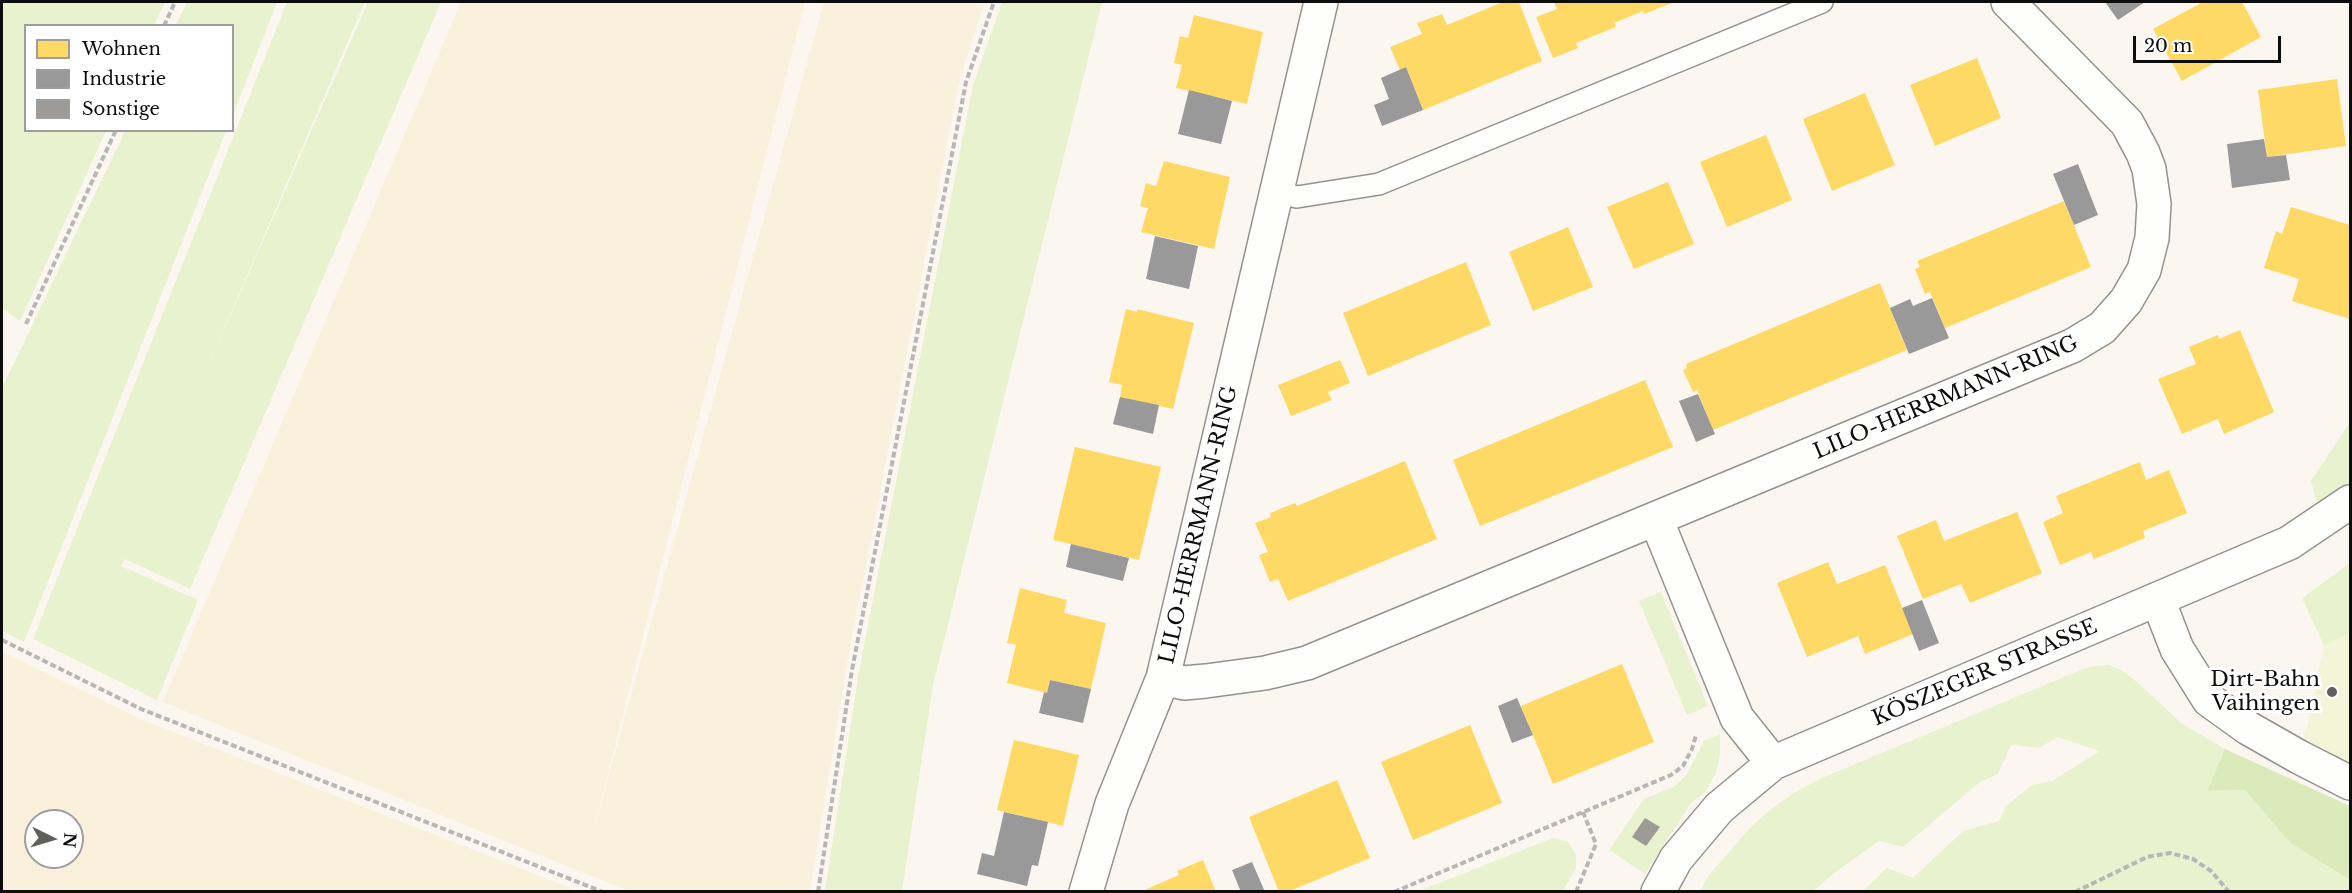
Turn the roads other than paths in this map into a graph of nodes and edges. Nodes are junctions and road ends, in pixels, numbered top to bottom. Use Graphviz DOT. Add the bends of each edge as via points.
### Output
graph roads {
  1 [pos="1321,2"];
  2 [pos="1822,2"];
  3 [pos="2008,2"];
  4 [pos="1277,192"];
  5 [pos="2350,502"];
  6 [pos="1656,519"];
  7 [pos="2158,600"];
  8 [pos="1163,678"];
  9 [pos="1773,763"];
  10 [pos="2350,783"];
  11 [pos="1086,891"];
  12 [pos="1658,891"];
  1 -- 4 [label="street, LILO-HERRMANN-RING"];
  2 -- 4 [label="lane" via="1379,184 1297,197"];
  3 -- 6 [label="street, LILO-HERRMANN-RING" via="2116,110 2144,153 2154,204 2152,237 2144,270 2126,302 2102,328 2072,346"];
  4 -- 8 [label="street, LILO-HERRMANN-RING"];
  5 -- 7 [label="street, KÖSZEGER STRASSE" via="2289,543"];
  6 -- 8 [label="street, LILO-HERRMANN-RING" via="1307,663 1206,681 1184,683"];
  6 -- 9 [label="street" via="1737,718"];
  7 -- 9 [label="street, KÖSZEGER STRASSE"];
  7 -- 10 [label="street" via="2177,649 2209,700 2248,728"];
  8 -- 11 [label="street" via="1112,804"];
  9 -- 12 [label="street, KÖSZEGER STRASSE" via="1719,808 1676,858"];
}
